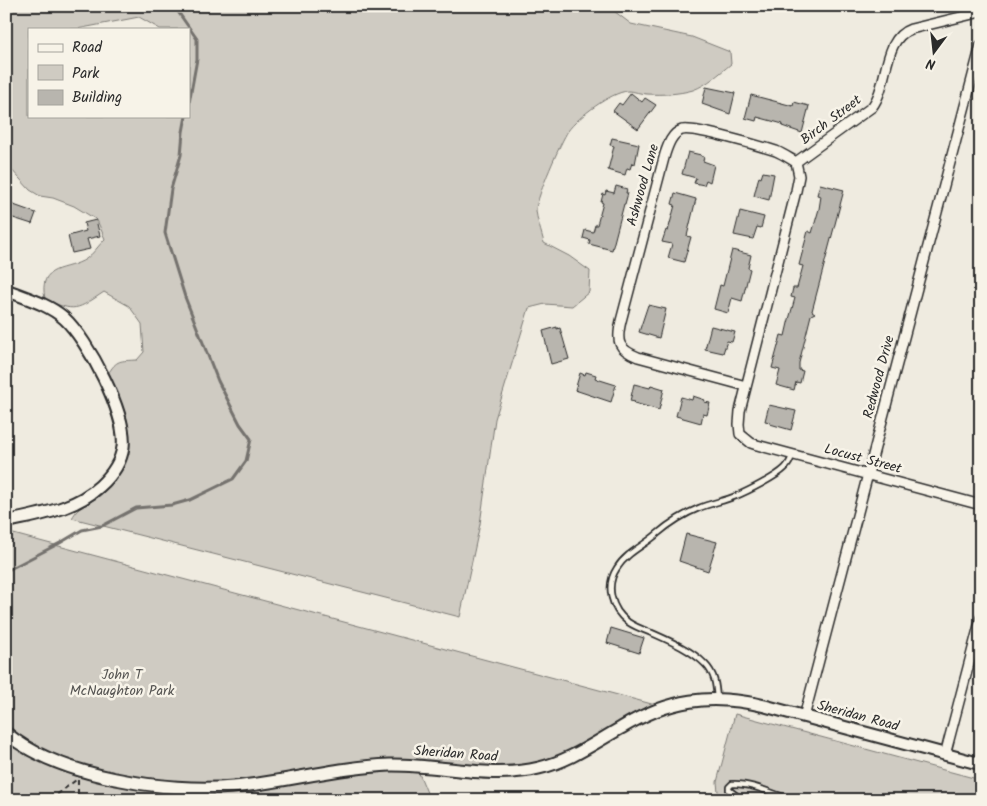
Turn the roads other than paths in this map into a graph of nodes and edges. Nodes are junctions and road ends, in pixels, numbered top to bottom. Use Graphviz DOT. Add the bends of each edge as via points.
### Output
graph roads {
  1 [pos="981,12"];
  2 [pos="981,46"];
  3 [pos="796,162"];
  4 [pos="6,290"];
  5 [pos="746,386"];
  6 [pos="792,455"];
  7 [pos="868,475"];
  8 [pos="981,506"];
  9 [pos="6,522"];
  10 [pos="981,618"];
  11 [pos="716,699"];
  12 [pos="804,717"];
  13 [pos="6,733"];
  14 [pos="946,755"];
  15 [pos="981,764"];
  16 [pos="742,800"];
  17 [pos="792,800"];
  1 -- 3 [label="street, Birch Street" via="901,33 872,107"];
  2 -- 7 [label="street, Redwood Drive"];
  3 -- 5 [label="street" via="799,176 796,191"];
  3 -- 5 [label="street, Ashwood Lane" via="776,151 702,132 678,132 665,154 619,328 620,345 631,354"];
  4 -- 9 [label="street" via="58,314 80,337 109,392 121,423 123,441 122,453 115,467 93,492 56,511"];
  5 -- 6 [label="street, Locust Street" via="739,417 740,434 751,443"];
  6 -- 7 [label="street, Locust Street"];
  6 -- 11 [label="lane" via="790,463 778,473 735,496 700,507 668,525 626,557 613,574 610,589 620,613 633,625 686,650 705,664 714,676"];
  7 -- 8 [label="street, Locust Street"];
  7 -- 12 [label="street, Redwood Drive"];
  10 -- 14 [label="street"];
  11 -- 12 [label="street, Sheridan Road" via="750,703"];
  11 -- 13 [label="street, Sheridan Road" via="692,700 663,707 643,715 575,755 530,770 485,773 380,766 232,787 178,787 112,778 36,753"];
  12 -- 14 [label="street, Sheridan Road"];
  14 -- 15 [label="street, Sheridan Road"];
  16 -- 17 [label="lane" via="729,790 732,784"];
}
